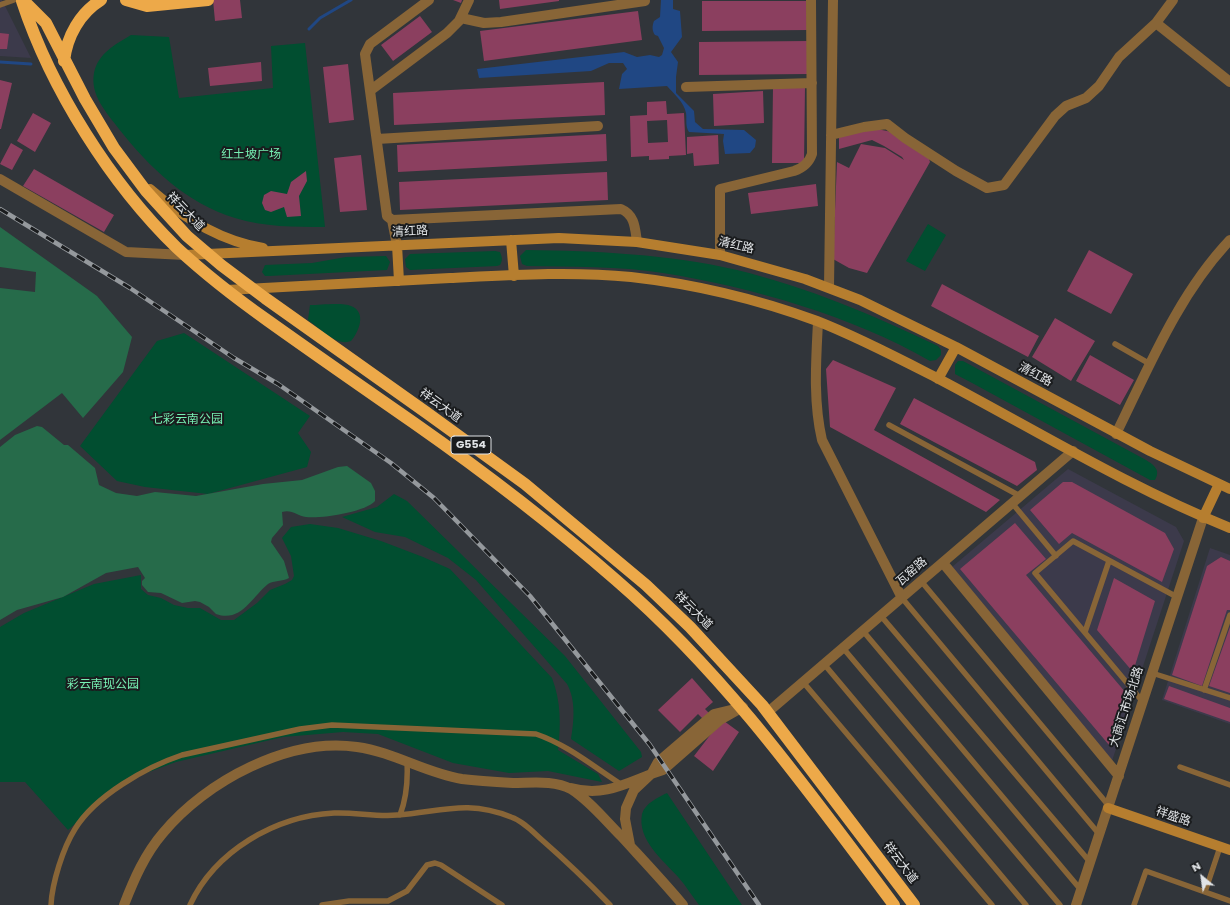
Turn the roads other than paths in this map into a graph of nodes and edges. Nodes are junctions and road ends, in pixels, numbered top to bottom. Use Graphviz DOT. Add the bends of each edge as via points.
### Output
graph roads {
  1 [pos="14,0"];
  2 [pos="22,0"];
  3 [pos="101,0"];
  4 [pos="126,0"];
  5 [pos="208,0"];
  6 [pos="428,0"];
  7 [pos="469,0"];
  8 [pos="812,0"];
  9 [pos="833,0"];
  10 [pos="1173,0"];
  11 [pos="644,1"];
  12 [pos="0,5"];
  13 [pos="461,18"];
  14 [pos="1156,23"];
  15 [pos="64,61"];
  16 [pos="1230,82"];
  17 [pos="812,83"];
  18 [pos="686,87"];
  19 [pos="371,90"];
  20 [pos="598,126"];
  21 [pos="831,135"];
  22 [pos="377,139"];
  23 [pos="129,170"];
  24 [pos="0,179"];
  25 [pos="392,220"];
  26 [pos="511,240"];
  27 [pos="1230,240"];
  28 [pos="637,242"];
  29 [pos="397,246"];
  30 [pos="281,250"];
  31 [pos="208,254"];
  32 [pos="185,255"];
  33 [pos="720,255"];
  34 [pos="514,276"];
  35 [pos="399,281"];
  36 [pos="829,287"];
  37 [pos="252,289"];
  38 [pos="227,290"];
  39 [pos="818,322"];
  40 [pos="1115,344"];
  41 [pos="956,347"];
  42 [pos="1150,364"];
  43 [pos="938,379"];
  44 [pos="889,425"];
  45 [pos="1116,434"];
  46 [pos="1074,451"];
  47 [pos="1219,484"];
  48 [pos="1230,489"];
  49 [pos="1020,496"];
  50 [pos="1012,504"];
  51 [pos="1203,518"];
  52 [pos="1230,528"];
  53 [pos="1056,556"];
  54 [pos="1109,561"];
  55 [pos="943,563"];
  56 [pos="921,581"];
  57 [pos="1177,597"];
  58 [pos="902,598"];
  59 [pos="1230,615"];
  60 [pos="881,616"];
  61 [pos="863,631"];
  62 [pos="1085,632"];
  63 [pos="843,648"];
  64 [pos="824,664"];
  65 [pos="1152,673"];
  66 [pos="803,682"];
  67 [pos="1204,690"];
  68 [pos="1230,698"];
  69 [pos="1143,702"];
  70 [pos="743,707"];
  71 [pos="768,712"];
  72 [pos="407,762"];
  73 [pos="1180,767"];
  74 [pos="652,773"];
  75 [pos="1119,776"];
  76 [pos="1230,785"];
  77 [pos="623,786"];
  78 [pos="565,787"];
  79 [pos="1108,807"];
  80 [pos="400,815"];
  81 [pos="1100,834"];
  82 [pos="631,847"];
  83 [pos="1225,848"];
  84 [pos="1090,862"];
  85 [pos="1081,891"];
  86 [pos="1205,892"];
  87 [pos="1230,901"];
  88 [pos="51,905"];
  89 [pos="124,905"];
  90 [pos="190,905"];
  91 [pos="322,905"];
  92 [pos="502,905"];
  93 [pos="610,905"];
  94 [pos="683,905"];
  95 [pos="894,905"];
  96 [pos="914,905"];
  97 [pos="992,905"];
  98 [pos="1026,905"];
  99 [pos="1060,905"];
  100 [pos="1076,905"];
  101 [pos="1134,905"];
  1 -- 12 [label="lane"];
  2 -- 15 [label="highway, 祥云大道 / G554" via="46,23"];
  2 -- 32 [label="highway, 祥云大道 / G554" via="32,30 52,72 100,157 134,202"];
  3 -- 15 [label="highway" via="85,14 73,30"];
  4 -- 5 [label="highway" via="147,6"];
  6 -- 19 [label="street" via="366,49"];
  7 -- 13 [label="street"];
  8 -- 17 [label="street"];
  9 -- 21 [label="street"];
  10 -- 14 [label="street"];
  11 -- 13 [label="street" via="501,22 484,23"];
  13 -- 19 [label="street" via="447,33"];
  14 -- 16 [label="street"];
  14 -- 21 [label="street" via="1119,57 1099,86 1086,98 1066,106 1055,116 1004,185 987,188 956,171 887,124"];
  15 -- 23 [label="highway, 祥云大道 / G554" via="99,124"];
  17 -- 18 [label="street"];
  17 -- 33 [label="street" via="810,159 794,171 720,190"];
  19 -- 22 [label="street"];
  20 -- 22 [label="street"];
  21 -- 36 [label="street"];
  22 -- 25 [label="street" via="387,216"];
  23 -- 30 [label="main road" via="168,204 203,227 240,242"];
  23 -- 31 [label="highway, 祥云大道 / G554" via="167,215"];
  24 -- 32 [label="street" via="126,252"];
  25 -- 28 [label="street" via="621,209 628,212 633,220"];
  25 -- 29 [label="street"];
  26 -- 28 [label="main road, 清红路" via="597,239"];
  26 -- 29 [label="main road, 清红路"];
  26 -- 34 [label="main road"];
  27 -- 42 [label="street" via="1212,259 1188,294"];
  28 -- 33 [label="main road, 清红路"];
  29 -- 30 [label="main road, 清红路"];
  29 -- 35 [label="main road"];
  30 -- 31 [label="main road, 清红路"];
  31 -- 32 [label="main road, 清红路"];
  31 -- 37 [label="highway, 祥云大道 / G554"];
  32 -- 38 [label="highway, 祥云大道 / G554"];
  33 -- 36 [label="main road, 清红路"];
  34 -- 35 [label="main road"];
  34 -- 39 [label="main road" via="597,275 676,283 744,298"];
  35 -- 37 [label="main road"];
  36 -- 41 [label="main road, 清红路"];
  37 -- 38 [label="main road"];
  37 -- 71 [label="highway, 祥云大道 / G554" via="427,413 559,512 665,602"];
  38 -- 70 [label="highway, 祥云大道 / G554" via="418,426 549,524 654,614"];
  39 -- 43 [label="main road" via="877,347"];
  39 -- 58 [label="street" via="816,383 822,440"];
  40 -- 42 [label="lane"];
  41 -- 43 [label="main road"];
  41 -- 45 [label="main road, 清红路"];
  42 -- 45 [label="street"];
  43 -- 46 [label="main road"];
  44 -- 49 [label="lane"];
  45 -- 47 [label="main road, 清红路"];
  46 -- 49 [label="street, 瓦窑路"];
  46 -- 51 [label="main road"];
  47 -- 48 [label="main road, 清红路"];
  47 -- 51 [label="main road"];
  49 -- 50 [label="street, 瓦窑路"];
  50 -- 53 [label="lane"];
  50 -- 55 [label="street, 瓦窑路"];
  51 -- 52 [label="main road"];
  51 -- 57 [label="street, 大商汇市场北路"];
  53 -- 54 [label="lane" via="1073,541"];
  53 -- 62 [label="lane" via="1035,573"];
  54 -- 57 [label="lane"];
  54 -- 62 [label="lane"];
  55 -- 56 [label="street, 瓦窑路"];
  55 -- 75 [label="street"];
  56 -- 58 [label="street, 瓦窑路"];
  56 -- 79 [label="lane"];
  57 -- 65 [label="street, 大商汇市场北路"];
  58 -- 60 [label="street, 瓦窑路"];
  58 -- 81 [label="lane"];
  59 -- 67 [label="lane"];
  60 -- 61 [label="street, 瓦窑路"];
  60 -- 84 [label="lane"];
  61 -- 63 [label="street, 瓦窑路"];
  61 -- 85 [label="lane"];
  62 -- 69 [label="lane"];
  63 -- 64 [label="street, 瓦窑路"];
  63 -- 99 [label="lane"];
  64 -- 66 [label="street, 瓦窑路"];
  64 -- 98 [label="lane"];
  65 -- 67 [label="lane"];
  65 -- 69 [label="street, 大商汇市场北路"];
  66 -- 71 [label="street, 瓦窑路"];
  66 -- 97 [label="lane"];
  67 -- 68 [label="lane"];
  69 -- 75 [label="street, 大商汇市场北路"];
  70 -- 71 [label="highway"];
  70 -- 74 [label="street" via="720,720 662,770"];
  70 -- 95 [label="highway, 祥云大道 / G554"];
  71 -- 96 [label="highway, 祥云大道 / G554"];
  72 -- 78 [label="street" via="462,779 546,783"];
  72 -- 80 [label="lane" via="408,783"];
  72 -- 89 [label="street" via="371,749 326,746 283,754 242,772 200,799 163,833 141,866"];
  73 -- 76 [label="lane"];
  74 -- 77 [label="street"];
  74 -- 82 [label="street" via="634,790 626,808 626,830"];
  75 -- 79 [label="street, 大商汇市场北路"];
  77 -- 78 [label="street" via="596,791"];
  77 -- 88 [label="lane" via="571,751 536,734 339,726 300,729 182,755 167,760 121,786 102,800 74,830 54,882"];
  78 -- 82 [label="street" via="588,802"];
  79 -- 81 [label="street, 大商汇市场北路"];
  79 -- 83 [label="main road, 祥盛路"];
  80 -- 90 [label="lane" via="333,813 274,826 242,845 208,874"];
  80 -- 93 [label="lane" via="452,807 478,807 513,817 580,873"];
  81 -- 84 [label="street, 大商汇市场北路"];
  82 -- 94 [label="street"];
  83 -- 86 [label="lane"];
  84 -- 85 [label="street, 大商汇市场北路"];
  85 -- 100 [label="street, 大商汇市场北路"];
  86 -- 87 [label="lane"];
  86 -- 101 [label="lane" via="1146,871"];
  91 -- 92 [label="lane" via="394,899 407,891 430,863 442,866"];
}
